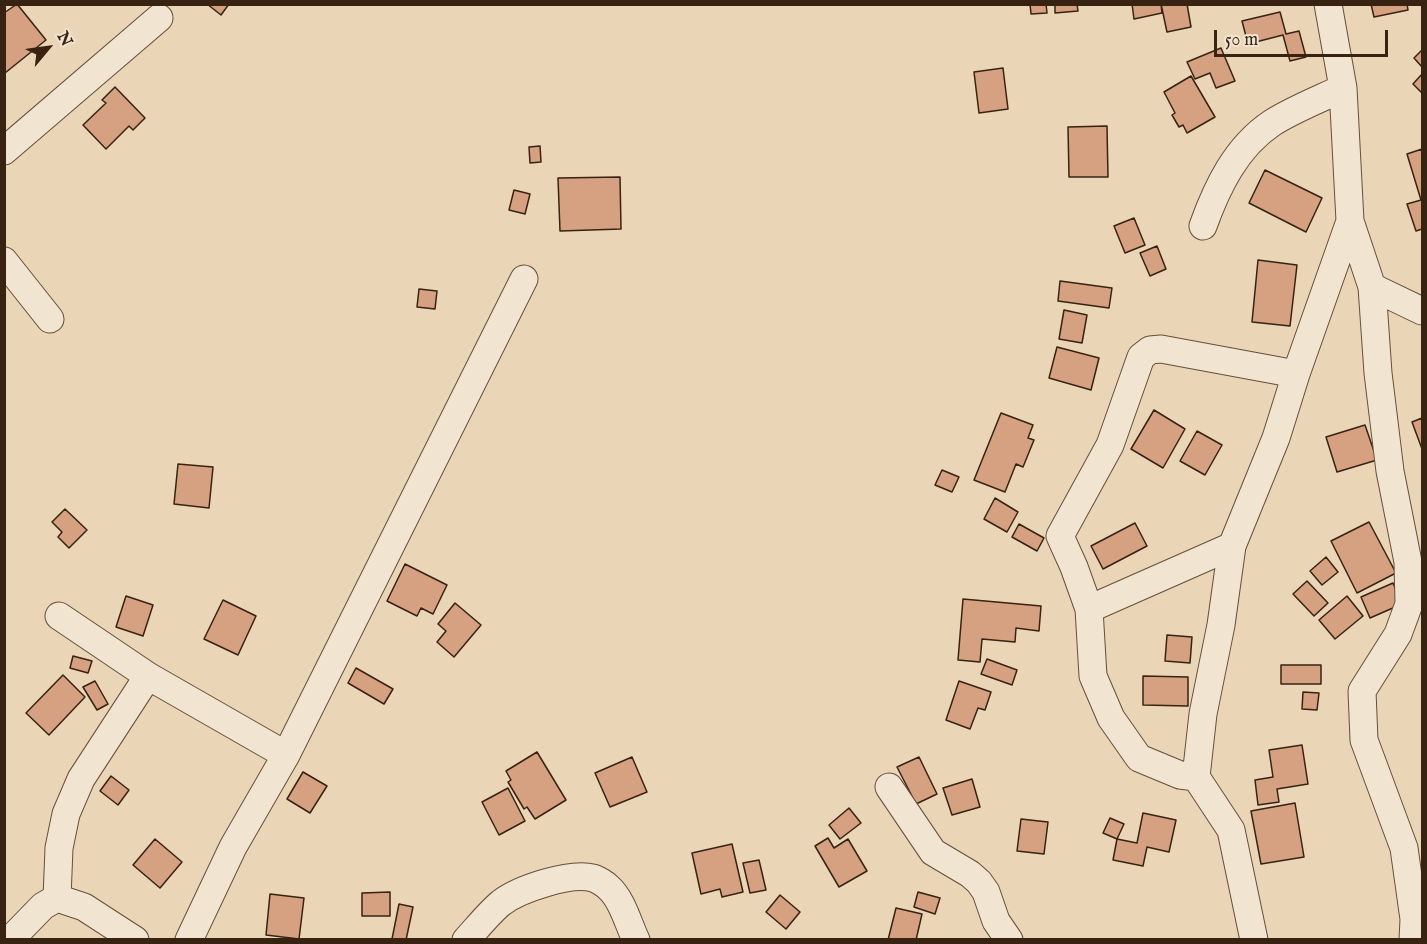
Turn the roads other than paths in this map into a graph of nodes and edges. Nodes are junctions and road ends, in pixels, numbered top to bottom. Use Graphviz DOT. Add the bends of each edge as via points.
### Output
graph roads {
  1 [pos="1328,4"];
  2 [pos="159,18"];
  3 [pos="1343,88"];
  4 [pos="4,151"];
  5 [pos="1350,221"];
  6 [pos="1203,226"];
  7 [pos="4,261"];
  8 [pos="524,279"];
  9 [pos="1372,287"];
  10 [pos="1422,311"];
  11 [pos="50,319"];
  12 [pos="1296,374"];
  13 [pos="1232,546"];
  14 [pos="1089,609"];
  15 [pos="59,616"];
  16 [pos="148,676"];
  17 [pos="286,755"];
  18 [pos="1196,777"];
  19 [pos="889,787"];
  20 [pos="57,898"];
  21 [pos="11,928"];
  22 [pos="997,933"];
  23 [pos="135,939"];
  24 [pos="189,939"];
  25 [pos="466,939"];
  26 [pos="636,939"];
  27 [pos="1254,939"];
  28 [pos="1413,939"];
  1 -- 3 [label="street"];
  2 -- 4 [label="street"];
  3 -- 5 [label="street"];
  3 -- 6 [label="street" via="1272,123 1241,150 1217,190"];
  5 -- 9 [label="street"];
  5 -- 12 [label="street"];
  7 -- 11 [label="street"];
  8 -- 17 [label="street"];
  9 -- 10 [label="street"];
  9 -- 28 [label="street" via="1378,373 1390,471 1408,562 1409,604 1398,634 1362,691 1364,740 1404,848"];
  12 -- 13 [label="street" via="1276,438"];
  12 -- 14 [label="street" via="1161,349 1150,350 1141,357 1110,445 1060,536"];
  13 -- 14 [label="street"];
  13 -- 18 [label="street"];
  14 -- 18 [label="street" via="1093,676 1111,718 1139,758 1179,775"];
  15 -- 16 [label="street"];
  16 -- 17 [label="street"];
  16 -- 20 [label="street" via="81,779 66,814 59,848"];
  17 -- 24 [label="street" via="233,847"];
  18 -- 27 [label="street" via="1231,830"];
  19 -- 22 [label="street" via="933,852 979,882 986,892"];
  20 -- 21 [label="street"];
  20 -- 23 [label="street" via="84,907"];
  25 -- 26 [label="street" via="501,903 523,890 584,877 608,887"];
}
